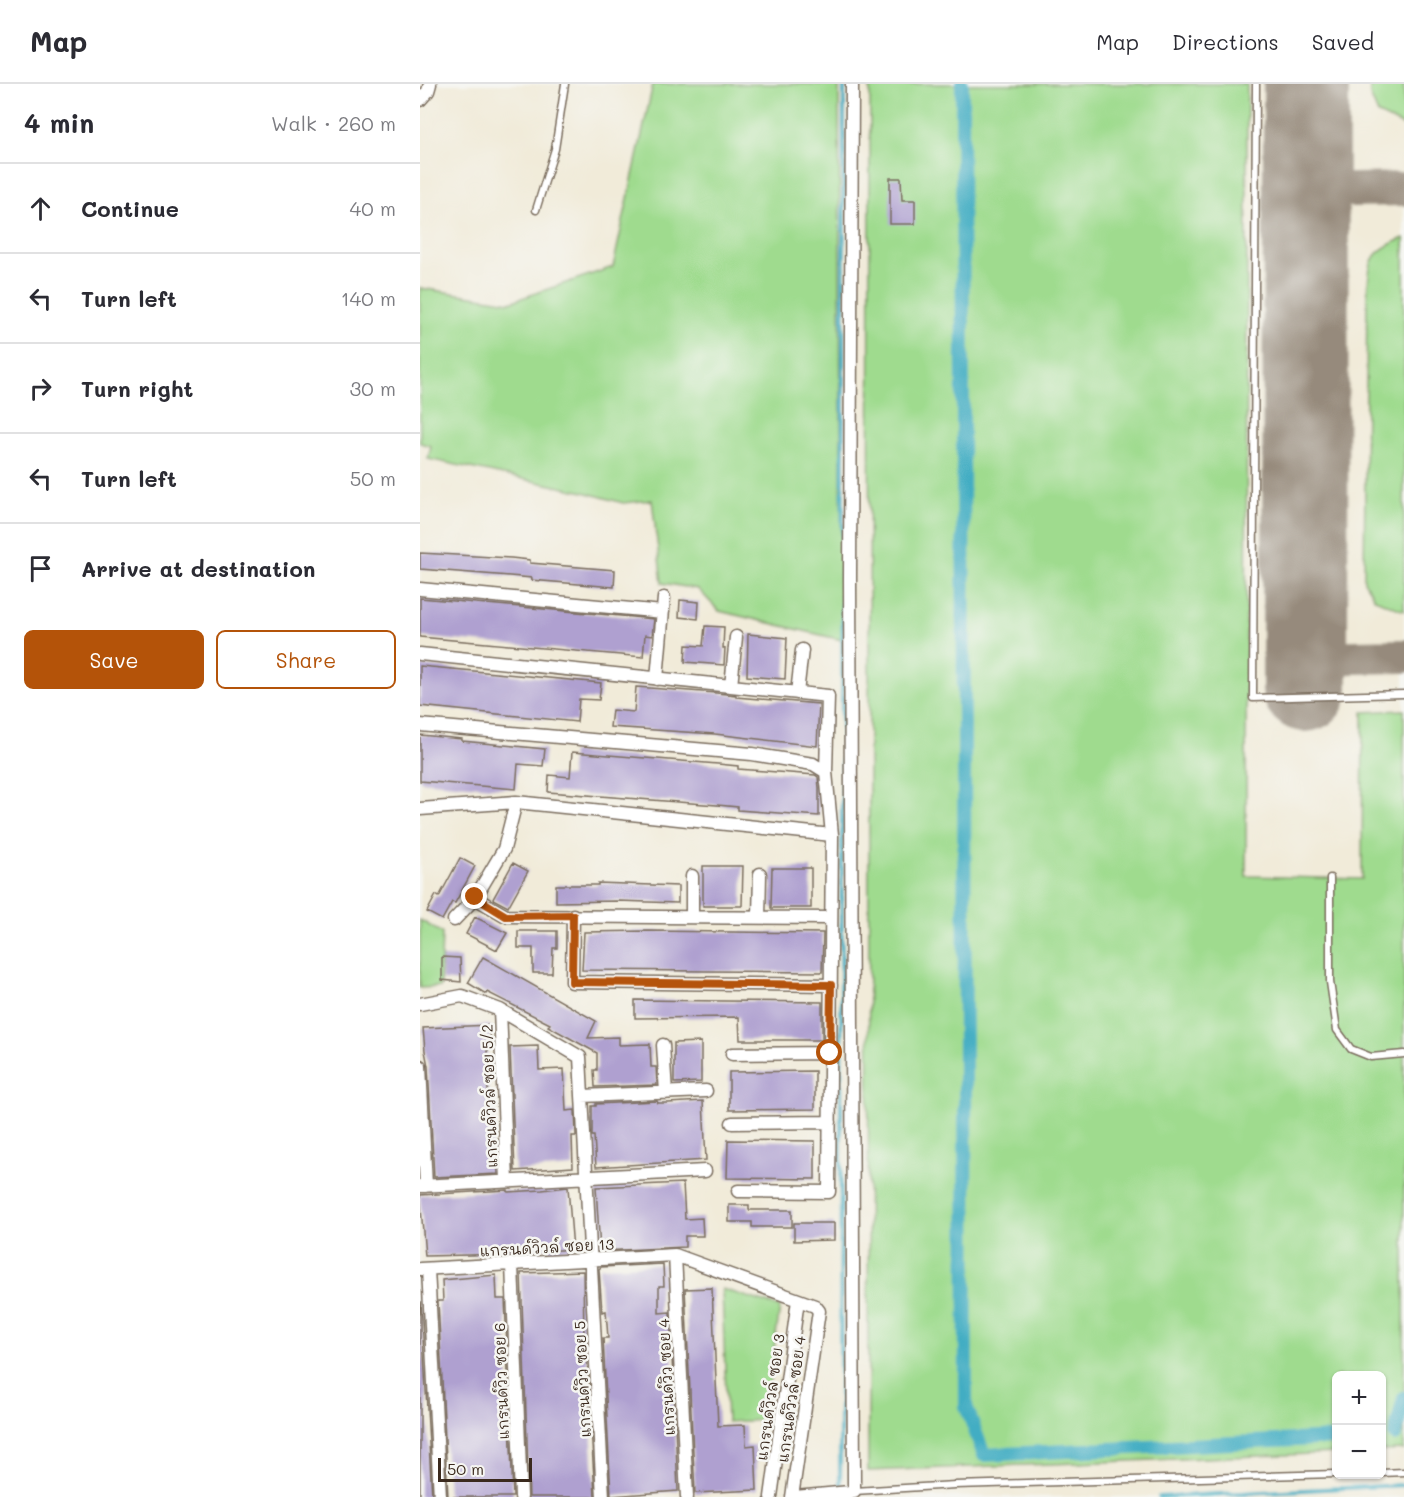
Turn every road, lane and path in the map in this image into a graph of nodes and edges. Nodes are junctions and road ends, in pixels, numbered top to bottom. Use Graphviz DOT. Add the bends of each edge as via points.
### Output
graph roads {
  1 [pos="430,84"];
  2 [pos="565,84"];
  3 [pos="852,84"];
  4 [pos="1256,84"];
  5 [pos="420,100"];
  6 [pos="536,210"];
  7 [pos="420,589"];
  8 [pos="664,598"];
  9 [pos="663,612"];
  10 [pos="736,637"];
  11 [pos="802,650"];
  12 [pos="420,654"];
  13 [pos="657,679"];
  14 [pos="731,686"];
  15 [pos="797,693"];
  16 [pos="1404,694"];
  17 [pos="420,725"];
  18 [pos="826,772"];
  19 [pos="516,802"];
  20 [pos="420,809"];
  21 [pos="832,835"];
  22 [pos="760,874"];
  23 [pos="692,876"];
  24 [pos="1330,878"];
  25 [pos="475,897"];
  26 [pos="573,915"];
  27 [pos="692,917"];
  28 [pos="759,917"];
  29 [pos="831,918"];
  30 [pos="454,920"];
  31 [pos="831,985"];
  32 [pos="420,1004"];
  33 [pos="500,1010"];
  34 [pos="663,1045"];
  35 [pos="830,1053"];
  36 [pos="732,1054"];
  37 [pos="1404,1054"];
  38 [pos="420,1066"];
  39 [pos="706,1091"];
  40 [pos="666,1093"];
  41 [pos="582,1095"];
  42 [pos="830,1122"];
  43 [pos="732,1123"];
  44 [pos="705,1171"];
  45 [pos="586,1177"];
  46 [pos="507,1181"];
  47 [pos="423,1186"];
  48 [pos="738,1191"];
  49 [pos="675,1255"];
  50 [pos="591,1260"];
  51 [pos="512,1264"];
  52 [pos="424,1269"];
  53 [pos="798,1300"];
  54 [pos="1404,1472"];
  55 [pos="1386,1473"];
  56 [pos="1332,1474"];
  57 [pos="891,1488"];
  58 [pos="852,1491"];
  59 [pos="440,1497"];
  60 [pos="520,1497"];
  61 [pos="603,1497"];
  62 [pos="687,1497"];
  63 [pos="771,1497"];
  64 [pos="793,1497"];
  65 [pos="891,1497"];
  1 -- 5 [label="street"];
  2 -- 6 [label="lane" via="555,149"];
  3 -- 58 [label="street"];
  4 -- 16 [label="lane" via="1253,698"];
  7 -- 9 [label="street"];
  8 -- 9 [label="street"];
  9 -- 13 [label="street"];
  10 -- 14 [label="street"];
  11 -- 15 [label="street"];
  12 -- 13 [label="street"];
  13 -- 14 [label="street"];
  14 -- 15 [label="street"];
  15 -- 18 [label="street" via="828,696"];
  17 -- 18 [label="street" via="752,754 813,764"];
  18 -- 21 [label="street"];
  19 -- 20 [label="street"];
  19 -- 21 [label="street"];
  19 -- 25 [label="street" via="504,849"];
  21 -- 29 [label="street"];
  22 -- 28 [label="street"];
  23 -- 27 [label="street"];
  24 -- 37 [label="lane" via="1330,982 1337,1030 1352,1049 1371,1057"];
  25 -- 26 [label="street" via="506,916"];
  25 -- 30 [label="street"];
  26 -- 27 [label="street"];
  26 -- 31 [label="street" via="572,982"];
  27 -- 28 [label="street"];
  28 -- 29 [label="street"];
  29 -- 31 [label="street"];
  31 -- 35 [label="street"];
  32 -- 33 [label="street" via="462,996"];
  33 -- 41 [label="street, แกรนด์วิว ซอย 5" via="580,1057"];
  33 -- 46 [label="street, แกรนด์วิวล์ ซอย 5/2"];
  34 -- 40 [label="street"];
  35 -- 36 [label="street"];
  35 -- 42 [label="street"];
  38 -- 47 [label="street"];
  39 -- 40 [label="street"];
  40 -- 41 [label="street"];
  41 -- 45 [label="street, แกรนด์วิว ซอย 5"];
  42 -- 43 [label="street"];
  42 -- 48 [label="street" via="829,1192"];
  44 -- 45 [label="street"];
  45 -- 46 [label="street"];
  45 -- 50 [label="street, แกรนด์วิว ซอย 5"];
  46 -- 47 [label="street"];
  49 -- 50 [label="street, แกรนด์วิวล์ ซอย 13"];
  49 -- 53 [label="street"];
  49 -- 62 [label="street, แกรนด์วิว ซอย 4"];
  50 -- 51 [label="street, แกรนด์วิวล์ ซอย 13"];
  50 -- 61 [label="street, แกรนด์วิว ซอย 5"];
  51 -- 52 [label="street, แกรนด์วิวล์ ซอย 13"];
  51 -- 60 [label="street, แกรนด์วิว ซอย 6"];
  52 -- 59 [label="street"];
  53 -- 63 [label="street, แกรนด์วิวล์ ซอย 3"];
  53 -- 64 [label="street, แกรนด์วิวล์ ซอย 4" via="819,1311"];
  54 -- 55 [label="lane"];
  56 -- 57 [label="lane"];
  57 -- 58 [label="lane"];
  57 -- 65 [label="lane"];
  58 -- 64 [label="street"];
}
